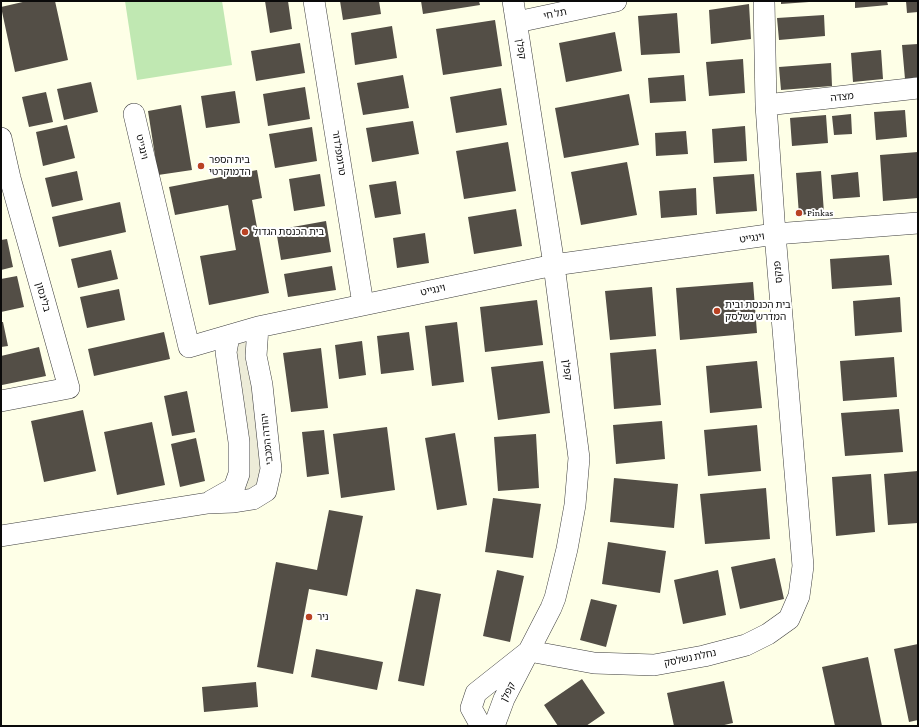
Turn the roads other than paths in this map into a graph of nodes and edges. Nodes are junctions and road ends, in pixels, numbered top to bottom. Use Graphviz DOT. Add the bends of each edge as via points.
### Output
graph roads {
  1 [pos="314,1"];
  2 [pos="513,1"];
  3 [pos="616,1"];
  4 [pos="764,1"];
  5 [pos="517,22"];
  6 [pos="918,88"];
  7 [pos="766,105"];
  8 [pos="134,114"];
  9 [pos="1,138"];
  10 [pos="918,223"];
  11 [pos="775,234"];
  12 [pos="554,265"];
  13 [pos="363,304"];
  14 [pos="258,327"];
  15 [pos="229,336"];
  16 [pos="1,401"];
  17 [pos="208,503"];
  18 [pos="1,536"];
  19 [pos="803,566"];
  20 [pos="529,651"];
  21 [pos="481,726"];
  22 [pos="494,726"];
  1 -- 13 [label="street, טרומפלדור"];
  2 -- 5 [label="street, קפלן"];
  3 -- 5 [label="street, תל חי"];
  4 -- 7 [label="street, פנקס"];
  5 -- 12 [label="street, קפלן"];
  6 -- 7 [label="street, מצדה"];
  7 -- 11 [label="street, פנקס"];
  8 -- 15 [label="street, וינגייט" via="189,347"];
  9 -- 16 [label="street, בלינסון" via="69,388"];
  10 -- 11 [label="street, וינגייט"];
  11 -- 12 [label="street, וינגייט"];
  11 -- 19 [label="street, פנקס"];
  12 -- 13 [label="street, וינגייט"];
  12 -- 20 [label="street, קפלן" via="578,458 578,476 575,505 555,598"];
  13 -- 14 [label="street, וינגייט"];
  14 -- 15 [label="street, וינגייט"];
  14 -- 17 [label="street, יהודה המכבי" via="256,356 262,385 271,469 266,491 253,499"];
  15 -- 17 [label="street, יהודה המכבי" via="226,352 238,442 238,474 234,488"];
  17 -- 18 [label="street, יהודה המכבי"];
  19 -- 20 [label="street, נחלת נשלסק" via="799,596 789,619 768,634 746,644 704,656 654,665 594,663"];
  20 -- 21 [label="street" via="476,692 471,708"];
  20 -- 22 [label="street, קפלן" via="504,698"];
}
